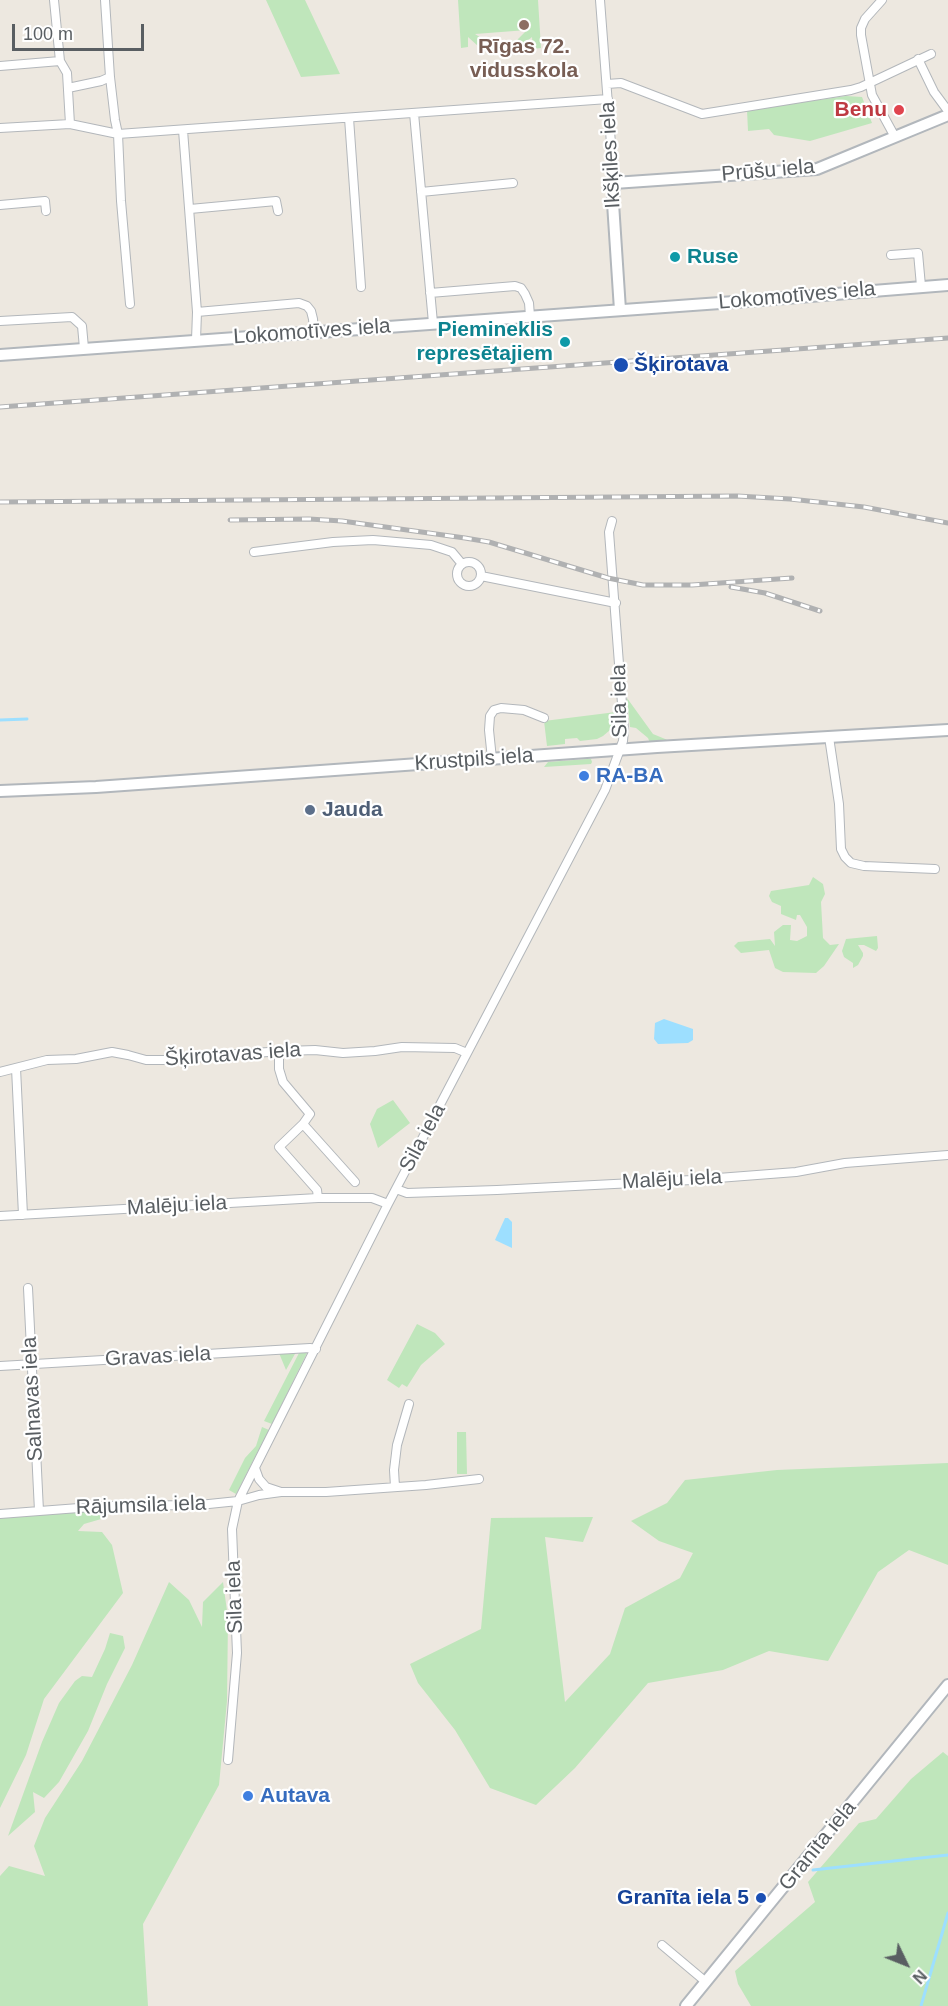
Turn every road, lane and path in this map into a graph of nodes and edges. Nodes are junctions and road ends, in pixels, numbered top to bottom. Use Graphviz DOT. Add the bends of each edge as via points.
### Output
graph roads {
  1 [pos="54,0"];
  2 [pos="105,0"];
  3 [pos="600,0"];
  4 [pos="882,0"];
  5 [pos="931,54"];
  6 [pos="918,59"];
  7 [pos="60,60"];
  8 [pos="0,66"];
  9 [pos="110,77"];
  10 [pos="870,82"];
  11 [pos="607,84"];
  12 [pos="68,88"];
  13 [pos="608,99"];
  14 [pos="414,113"];
  15 [pos="948,113"];
  16 [pos="349,118"];
  17 [pos="70,124"];
  18 [pos="0,128"];
  19 [pos="183,130"];
  20 [pos="118,134"];
  21 [pos="895,137"];
  22 [pos="513,183"];
  23 [pos="614,183"];
  24 [pos="421,192"];
  25 [pos="0,205"];
  26 [pos="190,209"];
  27 [pos="46,211"];
  28 [pos="278,211"];
  29 [pos="891,255"];
  30 [pos="364,284"];
  31 [pos="948,285"];
  32 [pos="921,286"];
  33 [pos="430,293"];
  34 [pos="130,304"];
  35 [pos="620,310"];
  36 [pos="197,312"];
  37 [pos="530,316"];
  38 [pos="0,321"];
  39 [pos="433,323"];
  40 [pos="314,332"];
  41 [pos="196,340"];
  42 [pos="84,348"];
  43 [pos="0,355"];
  44 [pos="612,521"];
  45 [pos="254,552"];
  46 [pos="462,564"];
  47 [pos="481,576"];
  48 [pos="616,603"];
  49 [pos="544,718"];
  50 [pos="948,730"];
  51 [pos="829,737"];
  52 [pos="620,751"];
  53 [pos="492,759"];
  54 [pos="0,791"];
  55 [pos="935,869"];
  56 [pos="279,1051"];
  57 [pos="467,1053"];
  58 [pos="16,1068"];
  59 [pos="0,1072"];
  60 [pos="303,1124"];
  61 [pos="948,1155"];
  62 [pos="355,1182"];
  63 [pos="396,1189"];
  64 [pos="318,1198"];
  65 [pos="388,1204"];
  66 [pos="22,1215"];
  67 [pos="0,1216"];
  68 [pos="28,1288"];
  69 [pos="316,1349"];
  70 [pos="32,1364"];
  71 [pos="0,1366"];
  72 [pos="409,1404"];
  73 [pos="255,1468"];
  74 [pos="479,1479"];
  75 [pos="395,1487"];
  76 [pos="281,1492"];
  77 [pos="238,1501"];
  78 [pos="39,1511"];
  79 [pos="0,1514"];
  80 [pos="948,1685"];
  81 [pos="228,1760"];
  82 [pos="662,1946"];
  83 [pos="706,1982"];
  84 [pos="686,2006"];
  1 -- 7 [label="street"];
  2 -- 9 [label="street"];
  3 -- 11 [label="street, Ikšķiles iela"];
  4 -- 10 [label="street" via="861,28"];
  5 -- 6 [label="street"];
  6 -- 10 [label="street"];
  6 -- 15 [label="street"];
  7 -- 8 [label="street"];
  7 -- 12 [label="street" via="67,73"];
  9 -- 12 [label="street"];
  9 -- 20 [label="street"];
  10 -- 11 [label="street" via="851,90 702,114 621,83"];
  10 -- 21 [label="street" via="872,94"];
  11 -- 13 [label="street, Ikšķiles iela"];
  12 -- 17 [label="street"];
  13 -- 14 [label="street"];
  13 -- 23 [label="street, Ikšķiles iela"];
  14 -- 16 [label="street"];
  14 -- 24 [label="street"];
  15 -- 21 [label="street, Prūšu iela"];
  16 -- 19 [label="street"];
  16 -- 30 [label="street"];
  17 -- 18 [label="street"];
  17 -- 20 [label="street"];
  19 -- 20 [label="street"];
  19 -- 26 [label="street"];
  20 -- 34 [label="street"];
  21 -- 23 [label="street, Prūšu iela" via="817,169"];
  22 -- 24 [label="street"];
  23 -- 35 [label="street, Ikšķiles iela"];
  24 -- 33 [label="street"];
  25 -- 27 [label="street" via="45,201"];
  26 -- 28 [label="street" via="276,201"];
  26 -- 36 [label="street"];
  29 -- 32 [label="street" via="918,253"];
  31 -- 32 [label="street, Lokomotīves iela"];
  32 -- 35 [label="street, Lokomotīves iela"];
  33 -- 37 [label="street" via="515,286 525,294"];
  33 -- 39 [label="street"];
  35 -- 37 [label="street, Lokomotīves iela"];
  36 -- 40 [label="street" via="299,303 311,311"];
  36 -- 41 [label="street"];
  37 -- 39 [label="street, Lokomotīves iela"];
  38 -- 42 [label="street" via="72,316 82,326"];
  39 -- 40 [label="street, Lokomotīves iela"];
  40 -- 41 [label="street, Lokomotīves iela"];
  41 -- 42 [label="street, Lokomotīves iela"];
  42 -- 43 [label="street, Lokomotīves iela"];
  44 -- 48 [label="street, Sila iela" via="609,532"];
  45 -- 46 [label="street" via="373,540 431,545 449,550"];
  46 -- 47 [label="street" via="477,565"];
  46 -- 47 [label="street" via="458,577 462,583 472,585"];
  47 -- 48 [label="street"];
  48 -- 52 [label="street, Sila iela" via="624,730"];
  49 -- 53 [label="street" via="524,710 495,710 490,716"];
  50 -- 51 [label="street, Krustpils iela"];
  51 -- 52 [label="street, Krustpils iela"];
  51 -- 55 [label="street" via="845,857 864,866"];
  52 -- 53 [label="street, Krustpils iela"];
  52 -- 57 [label="street, Sila iela" via="605,789"];
  53 -- 54 [label="street, Krustpils iela"];
  56 -- 57 [label="street, Šķirotavas iela" via="344,1053 455,1047"];
  56 -- 58 [label="street, Šķirotavas iela" via="175,1060 146,1060 112,1052"];
  56 -- 60 [label="street" via="283,1082 310,1114"];
  57 -- 63 [label="street, Sila iela"];
  58 -- 59 [label="street, Šķirotavas iela"];
  58 -- 66 [label="street"];
  60 -- 62 [label="street"];
  60 -- 64 [label="street" via="279,1147 317,1190"];
  61 -- 63 [label="street, Malēju iela" via="692,1180 407,1193"];
  63 -- 65 [label="street, Sila iela"];
  64 -- 65 [label="street, Malēju iela" via="372,1198"];
  64 -- 66 [label="street, Malēju iela"];
  65 -- 69 [label="street, Sila iela"];
  66 -- 67 [label="street, Malēju iela"];
  68 -- 70 [label="street, Salnavas iela"];
  69 -- 70 [label="street, Gravas iela"];
  69 -- 73 [label="street, Sila iela"];
  70 -- 71 [label="street, Gravas iela"];
  70 -- 78 [label="street, Salnavas iela"];
  72 -- 75 [label="street" via="397,1445"];
  73 -- 76 [label="street" via="267,1487"];
  73 -- 77 [label="street, Sila iela"];
  74 -- 75 [label="street, Rājumsila iela"];
  75 -- 76 [label="street, Rājumsila iela"];
  76 -- 77 [label="street, Rājumsila iela"];
  77 -- 78 [label="street, Rājumsila iela"];
  77 -- 81 [label="street, Sila iela" via="232,1529 237,1653"];
  78 -- 79 [label="street, Rājumsila iela"];
  80 -- 83 [label="street, Granīta iela"];
  82 -- 83 [label="street"];
  83 -- 84 [label="street, Granīta iela"];
}
